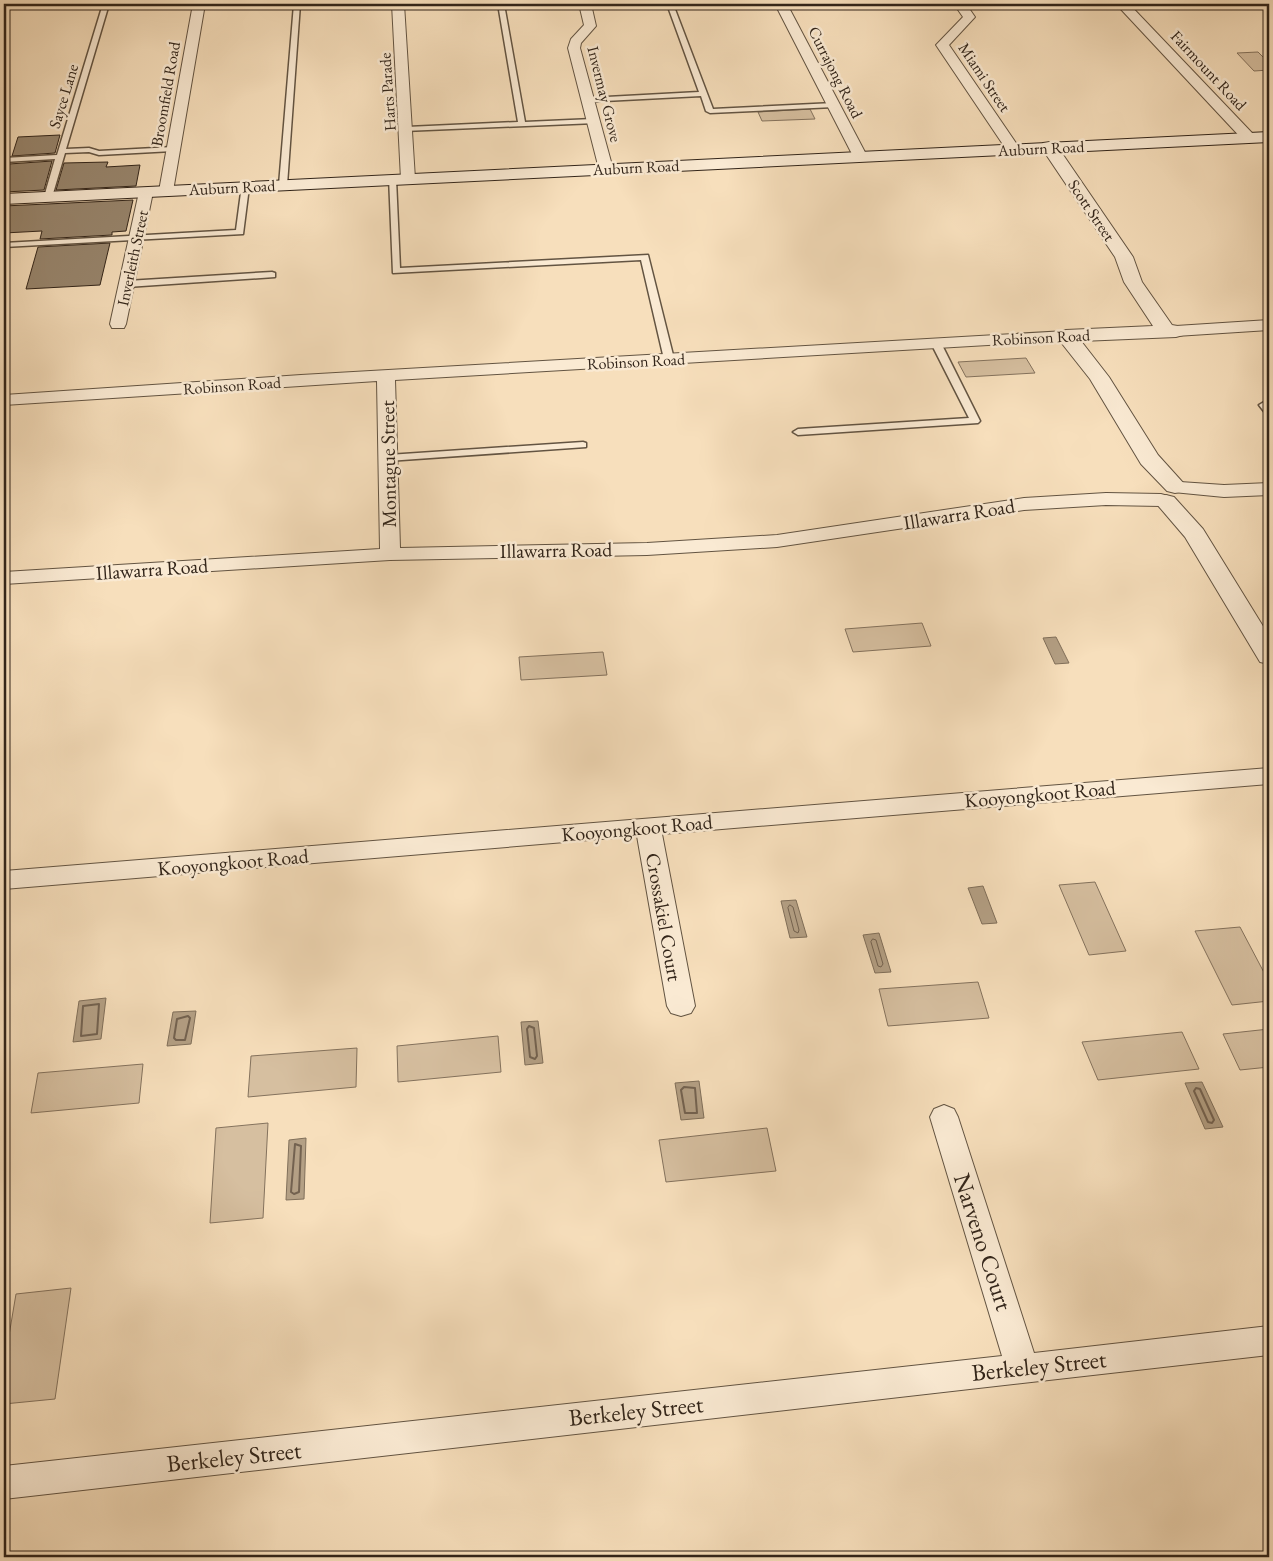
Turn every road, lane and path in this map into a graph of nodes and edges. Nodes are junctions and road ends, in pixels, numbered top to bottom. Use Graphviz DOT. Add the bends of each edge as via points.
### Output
graph roads {
  1 [pos="106,4"];
  2 [pos="199,4"];
  3 [pos="297,4"];
  4 [pos="398,4"];
  5 [pos="501,4"];
  6 [pos="585,4"];
  7 [pos="670,4"];
  8 [pos="781,4"];
  9 [pos="960,4"];
  10 [pos="1122,4"];
  11 [pos="704,94"];
  12 [pos="588,100"];
  13 [pos="834,105"];
  14 [pos="593,121"];
  15 [pos="522,124"];
  16 [pos="407,129"];
  17 [pos="1269,137"];
  18 [pos="1249,138"];
  19 [pos="1049,147"];
  20 [pos="173,149"];
  21 [pos="1013,149"];
  22 [pos="60,154"];
  23 [pos="860,156"];
  24 [pos="4,160"];
  25 [pos="606,169"];
  26 [pos="400,179"];
  27 [pos="283,185"];
  28 [pos="245,187"];
  29 [pos="166,191"];
  30 [pos="146,192"];
  31 [pos="48,197"];
  32 [pos="4,199"];
  33 [pos="137,238"];
  34 [pos="4,245"];
  35 [pos="272,275"];
  36 [pos="127,284"];
  37 [pos="118,324"];
  38 [pos="1269,325"];
  39 [pos="1171,331"];
  40 [pos="1074,336"];
  41 [pos="936,344"];
  42 [pos="670,359"];
  43 [pos="386,375"];
  44 [pos="4,400"];
  45 [pos="798,432"];
  46 [pos="582,445"];
  47 [pos="388,458"];
  48 [pos="1269,489"];
  49 [pos="1170,494"];
  50 [pos="390,554"];
  51 [pos="4,578"];
  52 [pos="1269,656"];
  53 [pos="1269,776"];
  54 [pos="648,827"];
  55 [pos="4,880"];
  56 [pos="681,1006"];
  57 [pos="944,1117"];
  58 [pos="1269,1341"];
  59 [pos="1022,1367"];
  60 [pos="4,1483"];
  1 -- 22 [label="lane, Sayce Lane"];
  2 -- 20 [label="street, Broomfield Road"];
  3 -- 27 [label="lane"];
  4 -- 16 [label="street, Harts Parade"];
  5 -- 15 [label="lane"];
  6 -- 12 [label="street, Invermay Grove" via="590,26 574,46"];
  7 -- 11 [label="lane"];
  8 -- 13 [label="street, Currajong Road"];
  9 -- 21 [label="street, Miami Street" via="969,17 942,45"];
  10 -- 18 [label="street, Fairmount Road"];
  11 -- 12 [label="lane"];
  11 -- 13 [label="lane" via="710,111"];
  12 -- 14 [label="street, Invermay Grove"];
  13 -- 23 [label="street, Currajong Road"];
  14 -- 15 [label="lane"];
  14 -- 25 [label="street, Invermay Grove"];
  15 -- 16 [label="lane"];
  16 -- 26 [label="street, Harts Parade"];
  17 -- 18 [label="main road, Auburn Road"];
  18 -- 19 [label="main road, Auburn Road"];
  19 -- 21 [label="main road, Auburn Road"];
  19 -- 39 [label="main road, Scott Street" via="1124,257 1133,282"];
  20 -- 22 [label="lane" via="99,153 89,150"];
  20 -- 29 [label="street, Broomfield Road"];
  21 -- 23 [label="main road, Auburn Road"];
  22 -- 24 [label="lane"];
  22 -- 31 [label="lane, Sayce Lane"];
  23 -- 25 [label="main road, Auburn Road"];
  25 -- 26 [label="main road, Auburn Road"];
  26 -- 27 [label="main road, Auburn Road"];
  26 -- 42 [label="lane" via="396,271 645,257"];
  27 -- 28 [label="main road, Auburn Road"];
  28 -- 29 [label="main road, Auburn Road"];
  28 -- 33 [label="lane" via="240,232"];
  29 -- 30 [label="main road, Auburn Road"];
  30 -- 31 [label="main road, Auburn Road"];
  30 -- 33 [label="street, Inverleith Street"];
  31 -- 32 [label="main road, Auburn Road"];
  33 -- 34 [label="lane"];
  33 -- 36 [label="street, Inverleith Street"];
  35 -- 36 [label="lane"];
  36 -- 37 [label="street, Inverleith Street"];
  38 -- 39 [label="street, Robinson Road"];
  39 -- 40 [label="main road, Robinson Road"];
  40 -- 41 [label="street, Robinson Road"];
  40 -- 49 [label="main road"];
  41 -- 42 [label="street, Robinson Road"];
  41 -- 45 [label="lane" via="975,421"];
  42 -- 43 [label="street, Robinson Road"];
  43 -- 44 [label="street, Robinson Road"];
  43 -- 47 [label="street, Montague Street"];
  46 -- 47 [label="lane"];
  47 -- 50 [label="street, Montague Street"];
  48 -- 49 [label="street, Illawarra Road"];
  49 -- 50 [label="street, Illawarra Road" via="1024,504 777,541 647,549"];
  49 -- 52 [label="main road"];
  50 -- 51 [label="street, Illawarra Road"];
  53 -- 54 [label="street, Kooyongkoot Road"];
  54 -- 55 [label="street, Kooyongkoot Road"];
  54 -- 56 [label="street, Crossakiel Court"];
  57 -- 59 [label="street, Narveno Court"];
  58 -- 59 [label="street, Berkeley Street"];
  59 -- 60 [label="street, Berkeley Street"];
}
